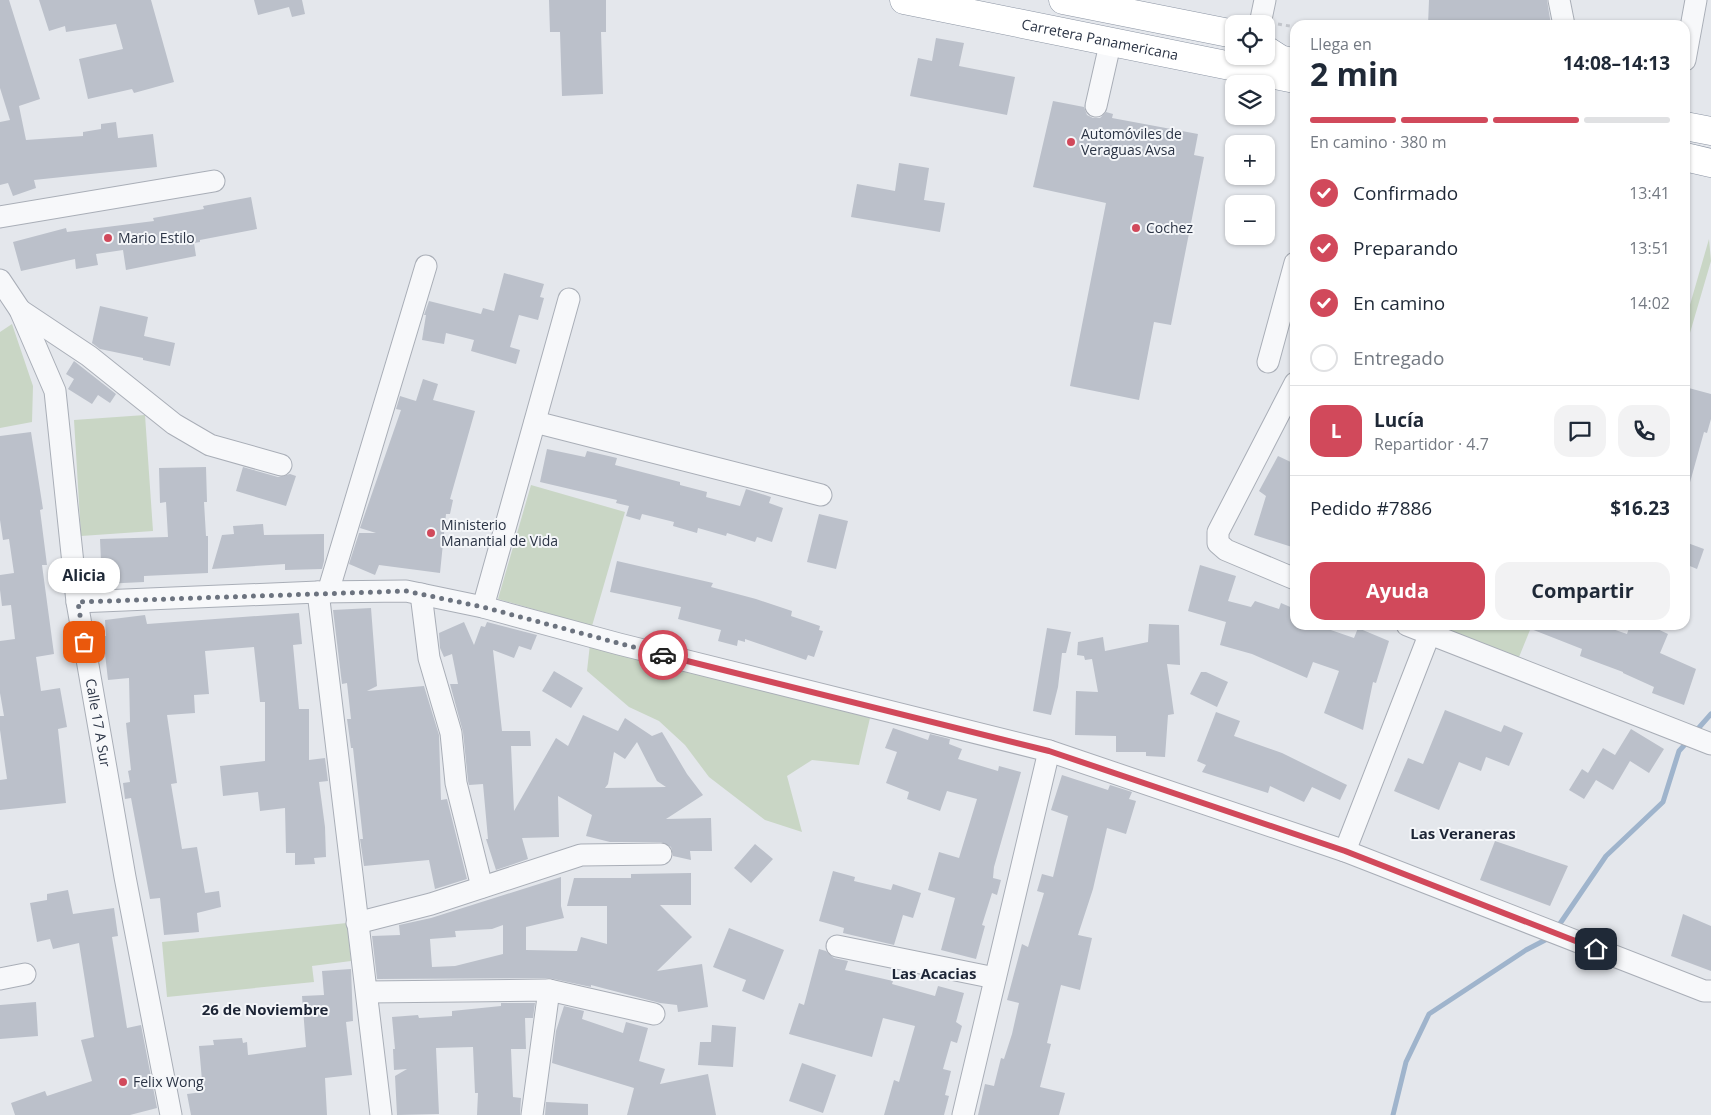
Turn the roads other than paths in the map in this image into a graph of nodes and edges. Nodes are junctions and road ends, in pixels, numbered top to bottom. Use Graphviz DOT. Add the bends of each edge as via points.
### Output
graph roads {
  1 [pos="904,0"];
  2 [pos="1063,0"];
  3 [pos="1265,0"];
  4 [pos="1559,0"];
  5 [pos="1696,0"];
  6 [pos="1262,15"];
  7 [pos="1563,20"];
  8 [pos="1057,30"];
  9 [pos="1225,32"];
  10 [pos="1690,33"];
  11 [pos="1111,40"];
  12 [pos="1275,42"];
  13 [pos="1290,45"];
  14 [pos="1225,48"];
  15 [pos="1275,56"];
  16 [pos="1290,62"];
  17 [pos="1290,78"];
  18 [pos="1096,106"];
  19 [pos="1690,127"];
  20 [pos="1711,131"];
  21 [pos="1690,158"];
  22 [pos="1711,163"];
  23 [pos="214,181"];
  24 [pos="0,217"];
  25 [pos="426,266"];
  26 [pos="0,280"];
  27 [pos="1290,281"];
  28 [pos="569,299"];
  29 [pos="20,310"];
  30 [pos="1268,362"];
  31 [pos="1290,393"];
  32 [pos="535,422"];
  33 [pos="281,465"];
  34 [pos="821,495"];
  35 [pos="1290,577"];
  36 [pos="323,592"];
  37 [pos="420,594"];
  38 [pos="78,602"];
  39 [pos="483,607"];
  40 [pos="1431,630"];
  41 [pos="1711,744"];
  42 [pos="1049,751"];
  43 [pos="1345,851"];
  44 [pos="661,854"];
  45 [pos="482,887"];
  46 [pos="357,923"];
  47 [pos="837,946"];
  48 [pos="25,974"];
  49 [pos="995,978"];
  50 [pos="0,979"];
  51 [pos="549,990"];
  52 [pos="1711,991"];
  53 [pos="367,992"];
  54 [pos="654,1014"];
  55 [pos="171,1115"];
  56 [pos="380,1115"];
  57 [pos="532,1115"];
  58 [pos="963,1115"];
  1 -- 8 [label="highway, Carretera Panamericana"];
  2 -- 9 [label="highway"];
  3 -- 6 [label="street"];
  4 -- 7 [label="street"];
  5 -- 10 [label="street"];
  8 -- 11 [label="highway, Carretera Panamericana"];
  8 -- 14 [label="highway" via="1127,34"];
  11 -- 17 [label="highway, Carretera Panamericana"];
  11 -- 18 [label="street"];
  12 -- 13 [label="highway"];
  15 -- 16 [label="highway"];
  19 -- 20 [label="highway"];
  21 -- 22 [label="highway"];
  23 -- 24 [label="street"];
  25 -- 36 [label="street"];
  26 -- 29 [label="street, Calle 17 A Sur"];
  27 -- 30 [label="street"];
  28 -- 32 [label="street"];
  29 -- 33 [label="street" via="89,356 174,424 210,445"];
  29 -- 38 [label="street, Calle 17 A Sur" via="55,391"];
  31 -- 35 [label="street" via="1218,532 1218,544 1226,550"];
  32 -- 34 [label="street"];
  32 -- 39 [label="street"];
  36 -- 37 [label="street" via="406,591"];
  36 -- 38 [label="street"];
  36 -- 46 [label="street"];
  37 -- 39 [label="street"];
  37 -- 45 [label="street" via="429,658 451,733 456,783"];
  38 -- 55 [label="street, Calle 17 A Sur" via="127,887"];
  39 -- 42 [label="street" via="618,644"];
  40 -- 41 [label="street"];
  40 -- 43 [label="street"];
  42 -- 43 [label="street"];
  42 -- 49 [label="street"];
  43 -- 52 [label="street" via="1704,991"];
  44 -- 45 [label="street" via="581,855"];
  45 -- 46 [label="street"];
  46 -- 53 [label="street"];
  47 -- 49 [label="street"];
  48 -- 50 [label="street"];
  49 -- 58 [label="street"];
  51 -- 53 [label="street"];
  51 -- 54 [label="street"];
  51 -- 57 [label="street"];
  53 -- 56 [label="street"];
}
